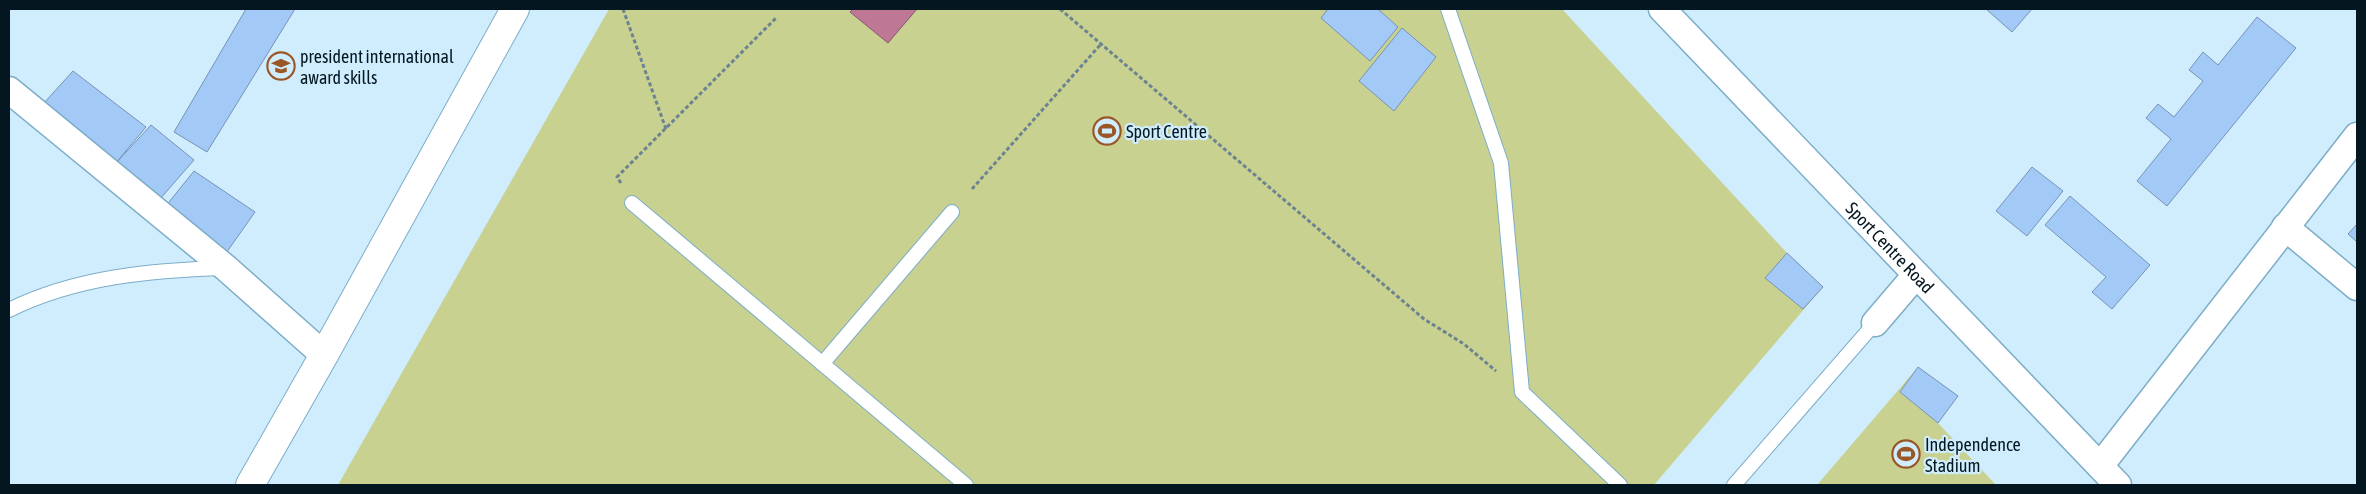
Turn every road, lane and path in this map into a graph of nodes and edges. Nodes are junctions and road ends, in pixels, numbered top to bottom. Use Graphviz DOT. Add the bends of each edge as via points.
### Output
graph roads {
  1 [pos="515,9"];
  2 [pos="623,9"];
  3 [pos="1060,9"];
  4 [pos="1448,9"];
  5 [pos="1662,9"];
  6 [pos="777,17"];
  7 [pos="1100,44"];
  8 [pos="9,90"];
  9 [pos="666,129"];
  10 [pos="2357,136"];
  11 [pos="972,189"];
  12 [pos="632,204"];
  13 [pos="952,212"];
  14 [pos="2285,227"];
  15 [pos="226,268"];
  16 [pos="1916,275"];
  17 [pos="2357,287"];
  18 [pos="9,310"];
  19 [pos="1875,323"];
  20 [pos="324,355"];
  21 [pos="822,364"];
  22 [pos="1522,392"];
  23 [pos="2100,466"];
  24 [pos="250,485"];
  25 [pos="966,485"];
  26 [pos="1620,485"];
  27 [pos="1734,485"];
  28 [pos="2118,485"];
  1 -- 20 [label="street"];
  2 -- 9 [label="path"];
  3 -- 7 [label="path"];
  4 -- 22 [label="lane" via="1501,163"];
  5 -- 16 [label="street, Sport Centre Road"];
  6 -- 9 [label="path"];
  7 -- 11 [label="path"];
  7 -- 22 [label="path" via="1424,319 1464,344"];
  8 -- 15 [label="street"];
  9 -- 12 [label="path" via="618,178"];
  10 -- 14 [label="street"];
  12 -- 21 [label="lane"];
  13 -- 21 [label="lane"];
  14 -- 17 [label="street"];
  14 -- 23 [label="street"];
  15 -- 18 [label="lane" via="169,270 61,288"];
  15 -- 20 [label="street"];
  16 -- 19 [label="street"];
  16 -- 23 [label="street, Sport Centre Road"];
  19 -- 27 [label="lane"];
  20 -- 24 [label="street"];
  21 -- 25 [label="lane"];
  22 -- 26 [label="lane"];
  23 -- 28 [label="street, Sport Centre Road"];
}
